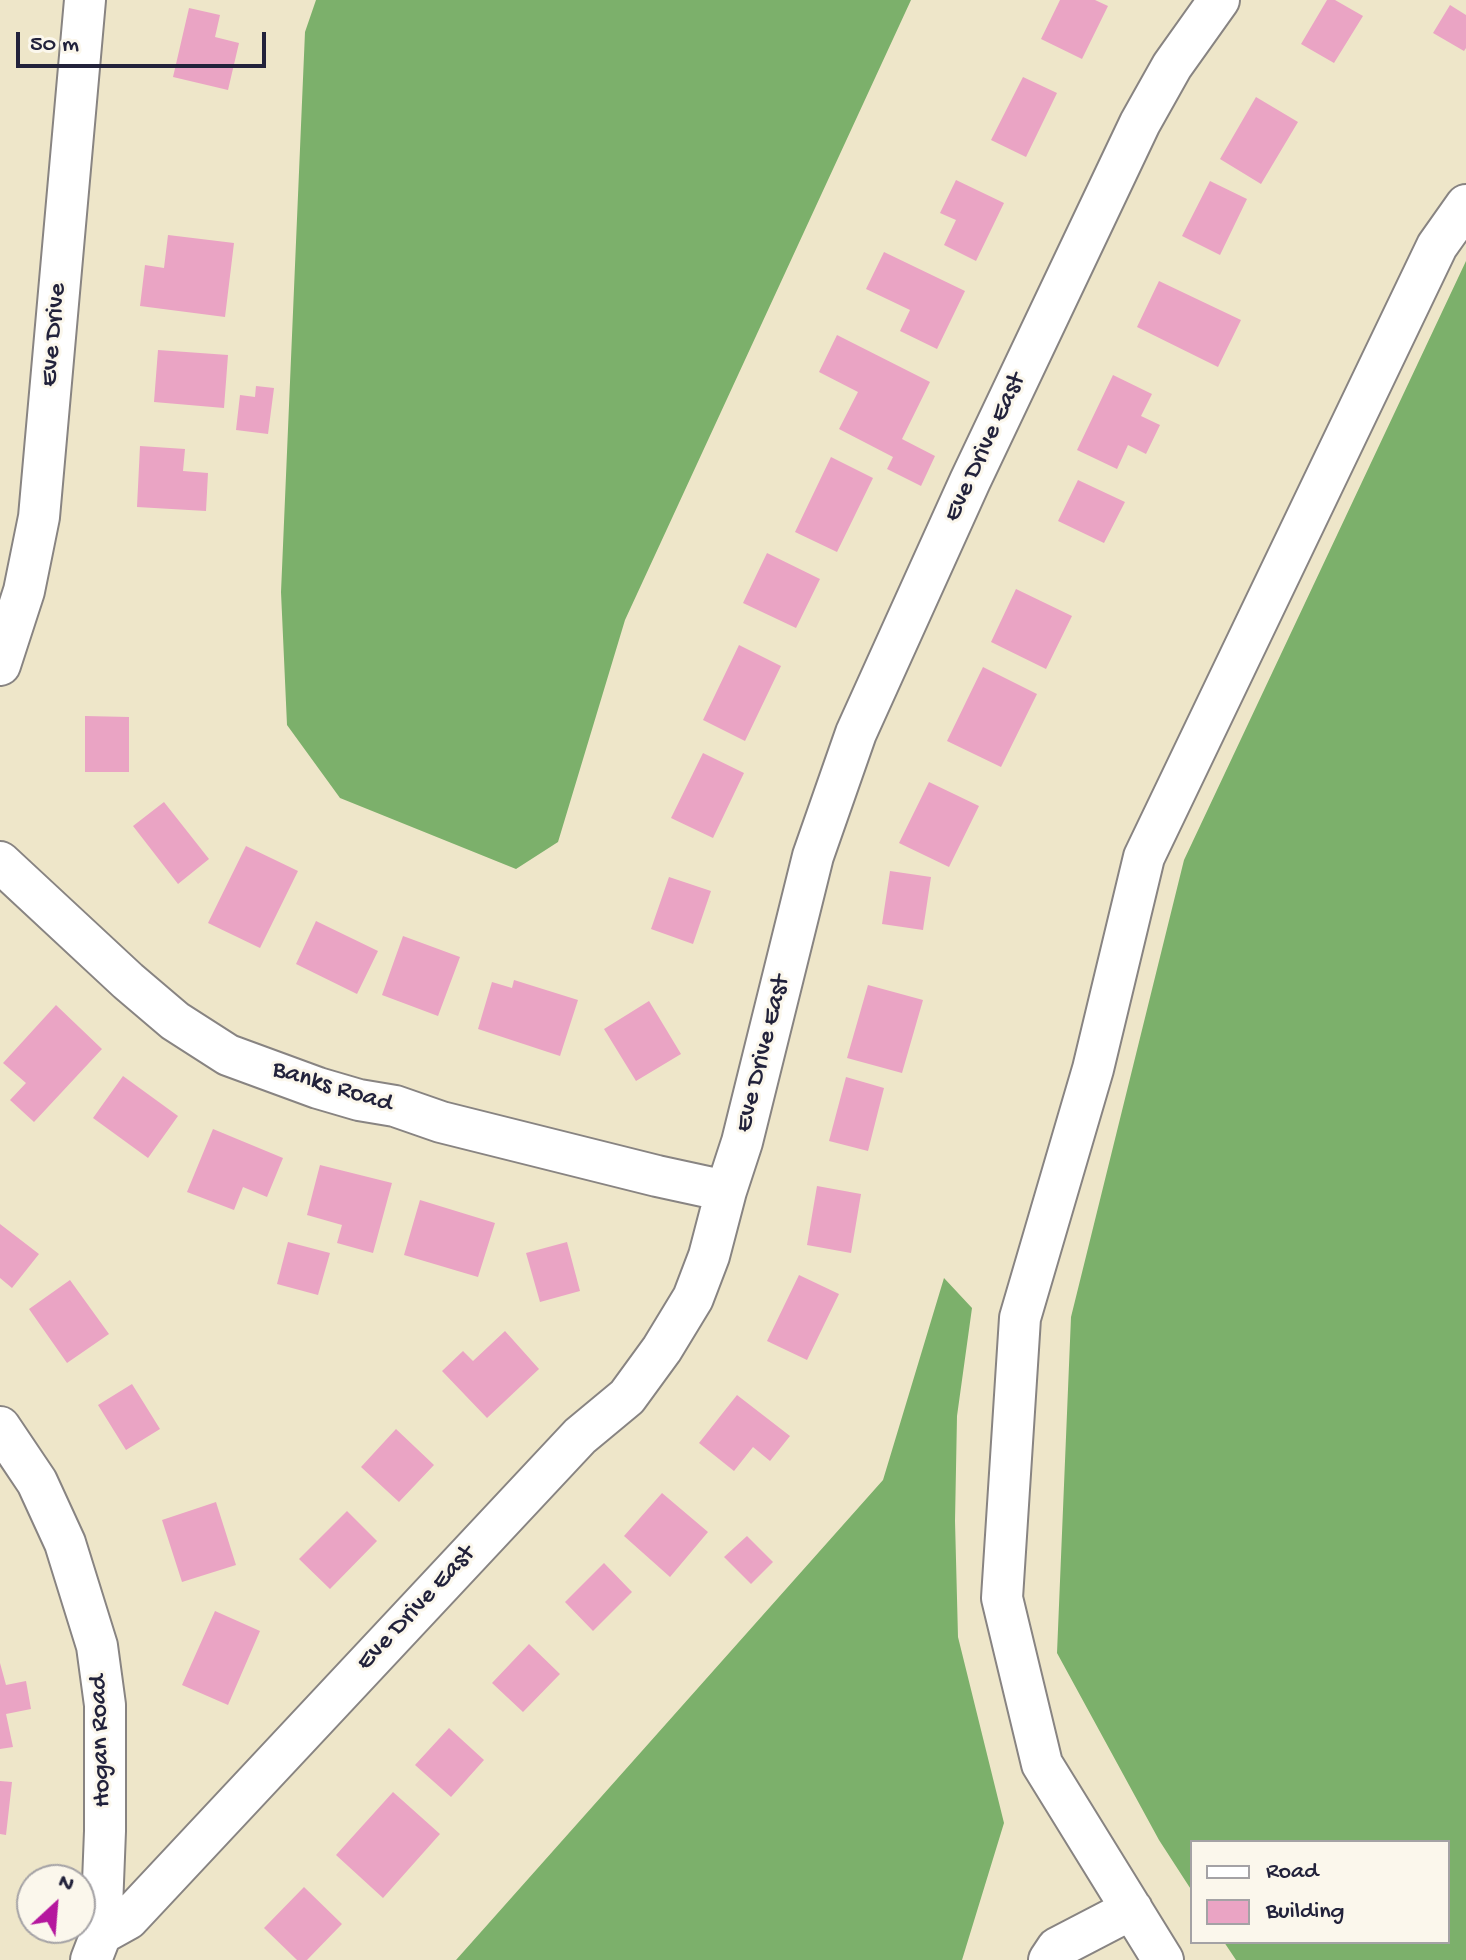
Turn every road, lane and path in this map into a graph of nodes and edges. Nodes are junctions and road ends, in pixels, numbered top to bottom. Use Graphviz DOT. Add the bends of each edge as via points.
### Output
graph roads {
  1 [pos="85,0"];
  2 [pos="1219,0"];
  3 [pos="1466,205"];
  4 [pos="0,665"];
  5 [pos="0,862"];
  6 [pos="726,1191"];
  7 [pos="0,1427"];
  8 [pos="1132,1909"];
  9 [pos="96,1947"];
  10 [pos="1049,1960"];
  11 [pos="1163,1960"];
  1 -- 4 [label="street, Eve Drive" via="39,517 24,591"];
  2 -- 6 [label="street, Eve Drive East" via="1140,123 856,733 813,856"];
  3 -- 8 [label="street" via="1437,246 1144,857 1093,1069 1020,1318 1002,1598 1042,1764"];
  5 -- 6 [label="street, Banks Road" via="175,1021 228,1055 359,1100"];
  6 -- 9 [label="street, Eve Drive East" via="693,1298 627,1397 580,1436"];
  7 -- 9 [label="street, Hogan Road" via="37,1482 65,1543 97,1646 105,1705 105,1831"];
  8 -- 10 [label="street" via="1057,1948"];
  8 -- 11 [label="street"];
}
